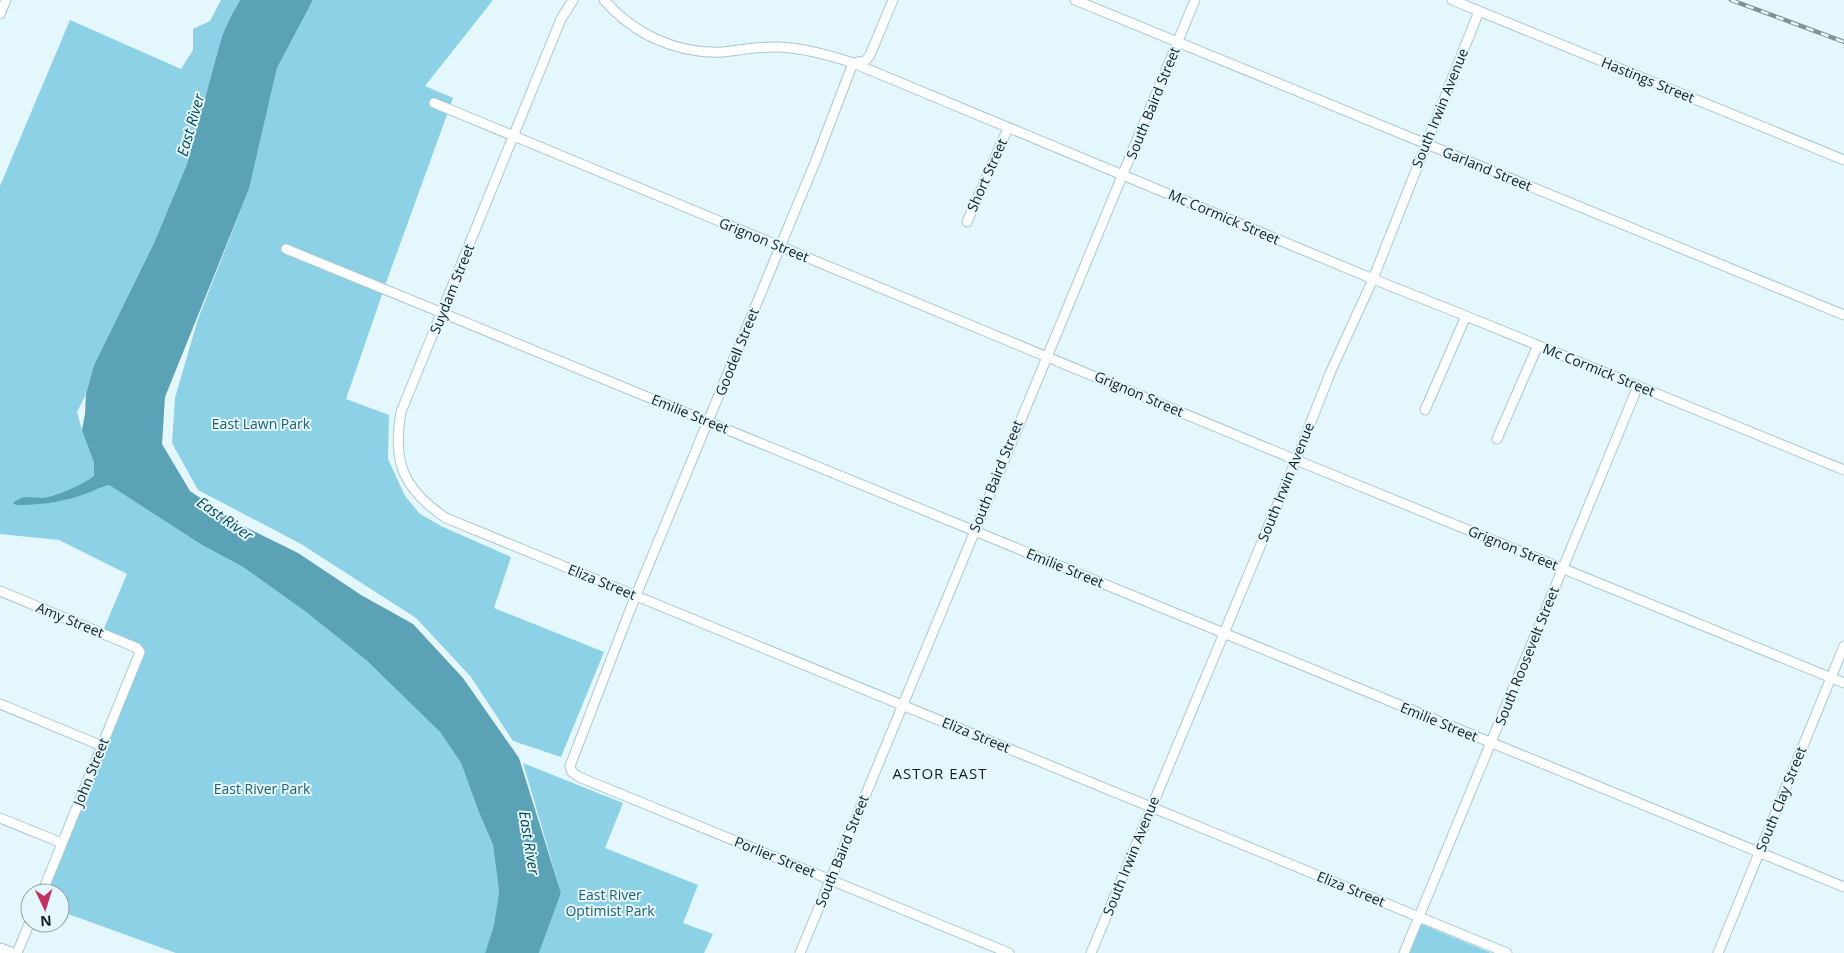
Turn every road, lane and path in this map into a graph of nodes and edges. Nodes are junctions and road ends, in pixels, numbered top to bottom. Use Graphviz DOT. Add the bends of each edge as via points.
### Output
graph roads {
  1 [pos="4,0"];
  2 [pos="573,0"];
  3 [pos="604,0"];
  4 [pos="893,0"];
  5 [pos="1075,0"];
  6 [pos="1195,0"];
  7 [pos="1452,0"];
  8 [pos="1479,11"];
  9 [pos="0,14"];
  10 [pos="1178,42"];
  11 [pos="853,64"];
  12 [pos="434,103"];
  13 [pos="1008,128"];
  14 [pos="514,138"];
  15 [pos="1426,144"];
  16 [pos="1844,160"];
  17 [pos="1123,175"];
  18 [pos="967,222"];
  19 [pos="780,247"];
  20 [pos="286,249"];
  21 [pos="1373,280"];
  22 [pos="442,312"];
  23 [pos="1844,315"];
  24 [pos="1466,316"];
  25 [pos="1538,345"];
  26 [pos="1046,356"];
  27 [pos="1638,386"];
  28 [pos="1425,410"];
  29 [pos="708,421"];
  30 [pos="1497,439"];
  31 [pos="1296,460"];
  32 [pos="1844,470"];
  33 [pos="446,518"];
  34 [pos="974,530"];
  35 [pos="1563,568"];
  36 [pos="0,592"];
  37 [pos="636,596"];
  38 [pos="1223,632"];
  39 [pos="1844,646"];
  40 [pos="140,650"];
  41 [pos="1831,678"];
  42 [pos="1844,683"];
  43 [pos="0,704"];
  44 [pos="902,705"];
  45 [pos="1490,743"];
  46 [pos="102,746"];
  47 [pos="570,770"];
  48 [pos="1151,807"];
  49 [pos="0,818"];
  50 [pos="62,843"];
  51 [pos="1759,852"];
  52 [pos="830,880"];
  53 [pos="46,883"];
  54 [pos="1844,887"];
  55 [pos="1419,917"];
  56 [pos="25,933"];
  57 [pos="0,948"];
  58 [pos="15,953"];
  59 [pos="800,953"];
  60 [pos="1009,953"];
  61 [pos="1091,953"];
  62 [pos="1404,953"];
  63 [pos="1507,953"];
  64 [pos="1718,953"];
  1 -- 9 [label="street"];
  2 -- 14 [label="street, Suydam Street" via="561,19"];
  3 -- 11 [label="street, Mc Cormick Street" via="637,30 677,47 709,52 761,47 797,48"];
  4 -- 11 [label="street" via="870,55 865,61"];
  5 -- 10 [label="street, Garland Street"];
  6 -- 10 [label="street, South Baird Street"];
  7 -- 8 [label="street, Hastings Street"];
  8 -- 15 [label="street, South Irwin Avenue"];
  8 -- 16 [label="street, Hastings Street"];
  10 -- 15 [label="street, Garland Street"];
  10 -- 17 [label="street, South Baird Street"];
  11 -- 13 [label="street, Mc Cormick Street"];
  11 -- 19 [label="street, Goodell Street"];
  12 -- 14 [label="street, Grignon Street"];
  13 -- 17 [label="street, Mc Cormick Street"];
  13 -- 18 [label="street, Short Street"];
  14 -- 19 [label="street, Grignon Street"];
  14 -- 22 [label="street, Suydam Street"];
  15 -- 21 [label="street, South Irwin Avenue"];
  15 -- 23 [label="street, Garland Street"];
  17 -- 21 [label="street, Mc Cormick Street"];
  17 -- 26 [label="street, South Baird Street"];
  19 -- 26 [label="street, Grignon Street"];
  19 -- 29 [label="street, Goodell Street"];
  20 -- 22 [label="street, Emilie Street"];
  21 -- 24 [label="street, Mc Cormick Street"];
  21 -- 31 [label="street, South Irwin Avenue" via="1331,371"];
  22 -- 29 [label="street, Emilie Street"];
  22 -- 33 [label="street, Suydam Street" via="401,412 397,434 401,464 411,487 429,507"];
  24 -- 25 [label="street, Mc Cormick Street"];
  24 -- 28 [label="street"];
  25 -- 27 [label="street, Mc Cormick Street"];
  25 -- 30 [label="street"];
  26 -- 31 [label="street, Grignon Street"];
  26 -- 34 [label="street, South Baird Street"];
  27 -- 32 [label="street, Mc Cormick Street"];
  27 -- 35 [label="street, South Roosevelt Street"];
  29 -- 34 [label="street, Emilie Street"];
  29 -- 37 [label="street, Goodell Street"];
  31 -- 35 [label="street, Grignon Street"];
  31 -- 38 [label="street, South Irwin Avenue"];
  33 -- 37 [label="street, Eliza Street"];
  34 -- 38 [label="street, Emilie Street"];
  34 -- 44 [label="street, South Baird Street"];
  35 -- 41 [label="street, Grignon Street"];
  35 -- 45 [label="street, South Roosevelt Street"];
  36 -- 40 [label="street, Amy Street"];
  37 -- 44 [label="street, Eliza Street"];
  37 -- 47 [label="street, Goodell Street" via="570,762"];
  38 -- 45 [label="street, Emilie Street"];
  38 -- 48 [label="street, South Irwin Avenue"];
  39 -- 41 [label="street, South Clay Street"];
  40 -- 46 [label="street, John Street"];
  41 -- 42 [label="street, Grignon Street"];
  41 -- 51 [label="street, South Clay Street"];
  43 -- 46 [label="street"];
  44 -- 48 [label="street, Eliza Street"];
  44 -- 52 [label="street, South Baird Street"];
  45 -- 51 [label="street, Emilie Street"];
  45 -- 55 [label="street, South Roosevelt Street"];
  46 -- 50 [label="street, John Street"];
  47 -- 52 [label="street, Porlier Street" via="579,777"];
  48 -- 55 [label="street, Eliza Street"];
  48 -- 61 [label="street, South Irwin Avenue"];
  49 -- 50 [label="street"];
  50 -- 53 [label="street, John Street"];
  51 -- 54 [label="street, Emilie Street"];
  51 -- 64 [label="street, South Clay Street"];
  52 -- 59 [label="street, South Baird Street"];
  52 -- 60 [label="street, Porlier Street"];
  55 -- 62 [label="street, South Roosevelt Street"];
  55 -- 63 [label="street, Eliza Street"];
  56 -- 58 [label="street"];
  57 -- 58 [label="street"];
}
